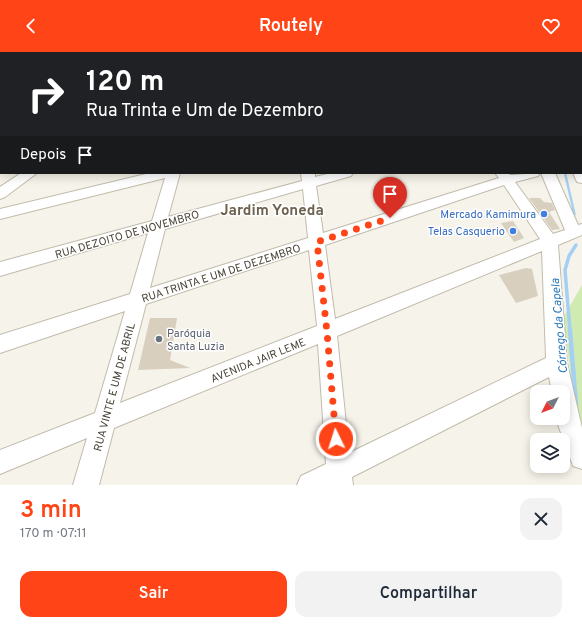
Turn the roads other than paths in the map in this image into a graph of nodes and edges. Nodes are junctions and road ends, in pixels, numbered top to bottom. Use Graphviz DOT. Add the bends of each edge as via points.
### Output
graph roads {
  1 [pos="29,174"];
  2 [pos="163,174"];
  3 [pos="173,174"];
  4 [pos="339,174"];
  5 [pos="526,174"];
  6 [pos="549,174"];
  7 [pos="504,177"];
  8 [pos="309,178"];
  9 [pos="0,194"];
  10 [pos="0,214"];
  11 [pos="158,225"];
  12 [pos="578,231"];
  13 [pos="317,242"];
  14 [pos="550,242"];
  15 [pos="0,269"];
  16 [pos="138,299"];
  17 [pos="327,332"];
  18 [pos="0,344"];
  19 [pos="557,363"];
  20 [pos="561,385"];
  21 [pos="105,421"];
  22 [pos="569,425"];
  23 [pos="582,457"];
  24 [pos="0,462"];
  25 [pos="339,477"];
  26 [pos="86,485"];
  27 [pos="310,485"];
  1 -- 9 [label="street"];
  2 -- 10 [label="street"];
  3 -- 11 [label="street, RUA VINTE E UM DE ABRIL"];
  4 -- 8 [label="street, RUA DEZOITO DE NOVEMBRO"];
  5 -- 7 [label="street, RUA TRINTA E UM DE DEZEMBRO"];
  6 -- 12 [label="street"];
  7 -- 13 [label="street, RUA TRINTA E UM DE DEZEMBRO"];
  7 -- 14 [label="street"];
  8 -- 11 [label="street, RUA DEZOITO DE NOVEMBRO"];
  8 -- 13 [label="street"];
  11 -- 15 [label="street, RUA DEZOITO DE NOVEMBRO"];
  11 -- 16 [label="street, RUA VINTE E UM DE ABRIL"];
  12 -- 14 [label="street, AVENIDA JAIR LEME"];
  13 -- 16 [label="street, RUA TRINTA E UM DE DEZEMBRO"];
  13 -- 17 [label="street"];
  14 -- 17 [label="street, AVENIDA JAIR LEME"];
  14 -- 19 [label="street"];
  16 -- 18 [label="street, RUA TRINTA E UM DE DEZEMBRO"];
  16 -- 21 [label="street, RUA VINTE E UM DE ABRIL"];
  17 -- 21 [label="street, AVENIDA JAIR LEME"];
  17 -- 25 [label="street"];
  19 -- 20 [label="street"];
  19 -- 25 [label="street"];
  21 -- 24 [label="street, AVENIDA JAIR LEME"];
  21 -- 26 [label="street, RUA VINTE E UM DE ABRIL"];
  22 -- 23 [label="street"];
  25 -- 27 [label="street"];
}
